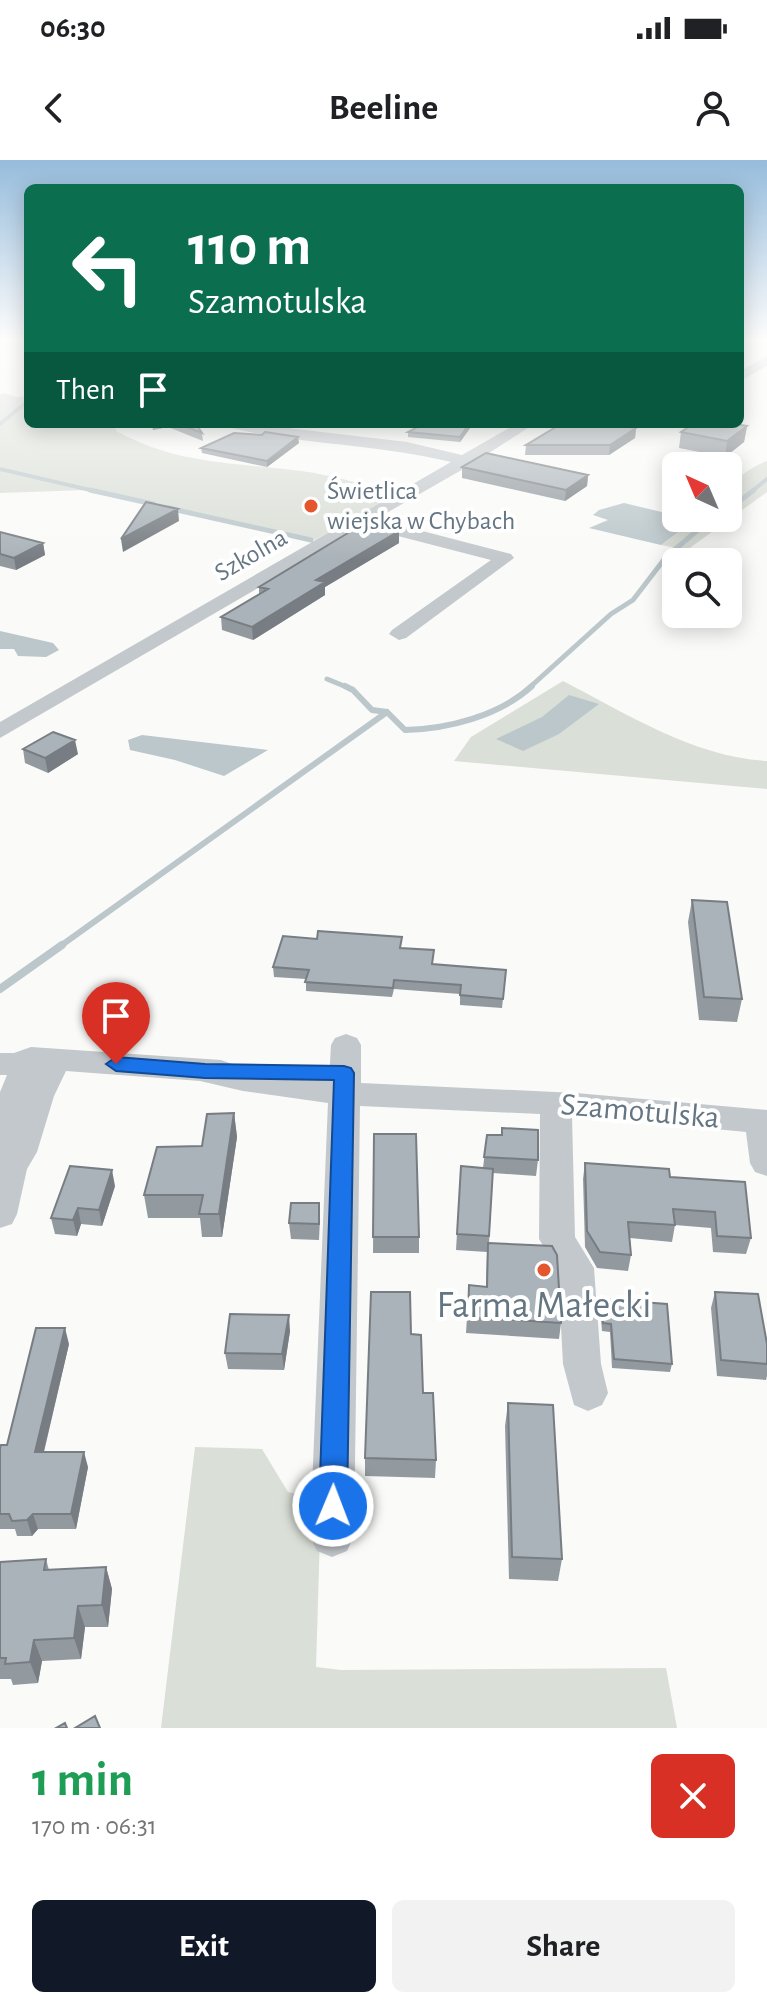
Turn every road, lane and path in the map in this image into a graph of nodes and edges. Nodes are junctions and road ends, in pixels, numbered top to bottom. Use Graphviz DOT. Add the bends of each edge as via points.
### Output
graph roads {
  1 [pos="260,428"];
  2 [pos="521,428"];
  3 [pos="467,461"];
  4 [pos="362,521"];
  5 [pos="399,634"];
  6 [pos="0,731"];
  7 [pos="0,1046"];
  8 [pos="29,1060"];
  9 [pos="345,1070"];
  10 [pos="556,1104"];
  11 [pos="764,1121"];
  12 [pos="767,1163"];
  13 [pos="0,1214"];
  14 [pos="588,1393"];
  15 [pos="332,1536"];
  1 -- 3 [label="street" via="407,447"];
  2 -- 3 [label="street, Szkolna"];
  3 -- 4 [label="street, Szkolna"];
  4 -- 5 [label="street" via="505,558"];
  4 -- 6 [label="street, Szkolna"];
  7 -- 8 [label="street, Szamotulska" via="20,1049"];
  8 -- 9 [label="street, Szamotulska" via="205,1071 270,1086"];
  8 -- 13 [label="street" via="7,1110 5,1155 10,1168"];
  9 -- 10 [label="street, Szamotulska" via="455,1101"];
  9 -- 15 [label="street"];
  10 -- 11 [label="street, Szamotulska"];
  10 -- 14 [label="street" via="557,1239 576,1268"];
  11 -- 12 [label="street"];
}
